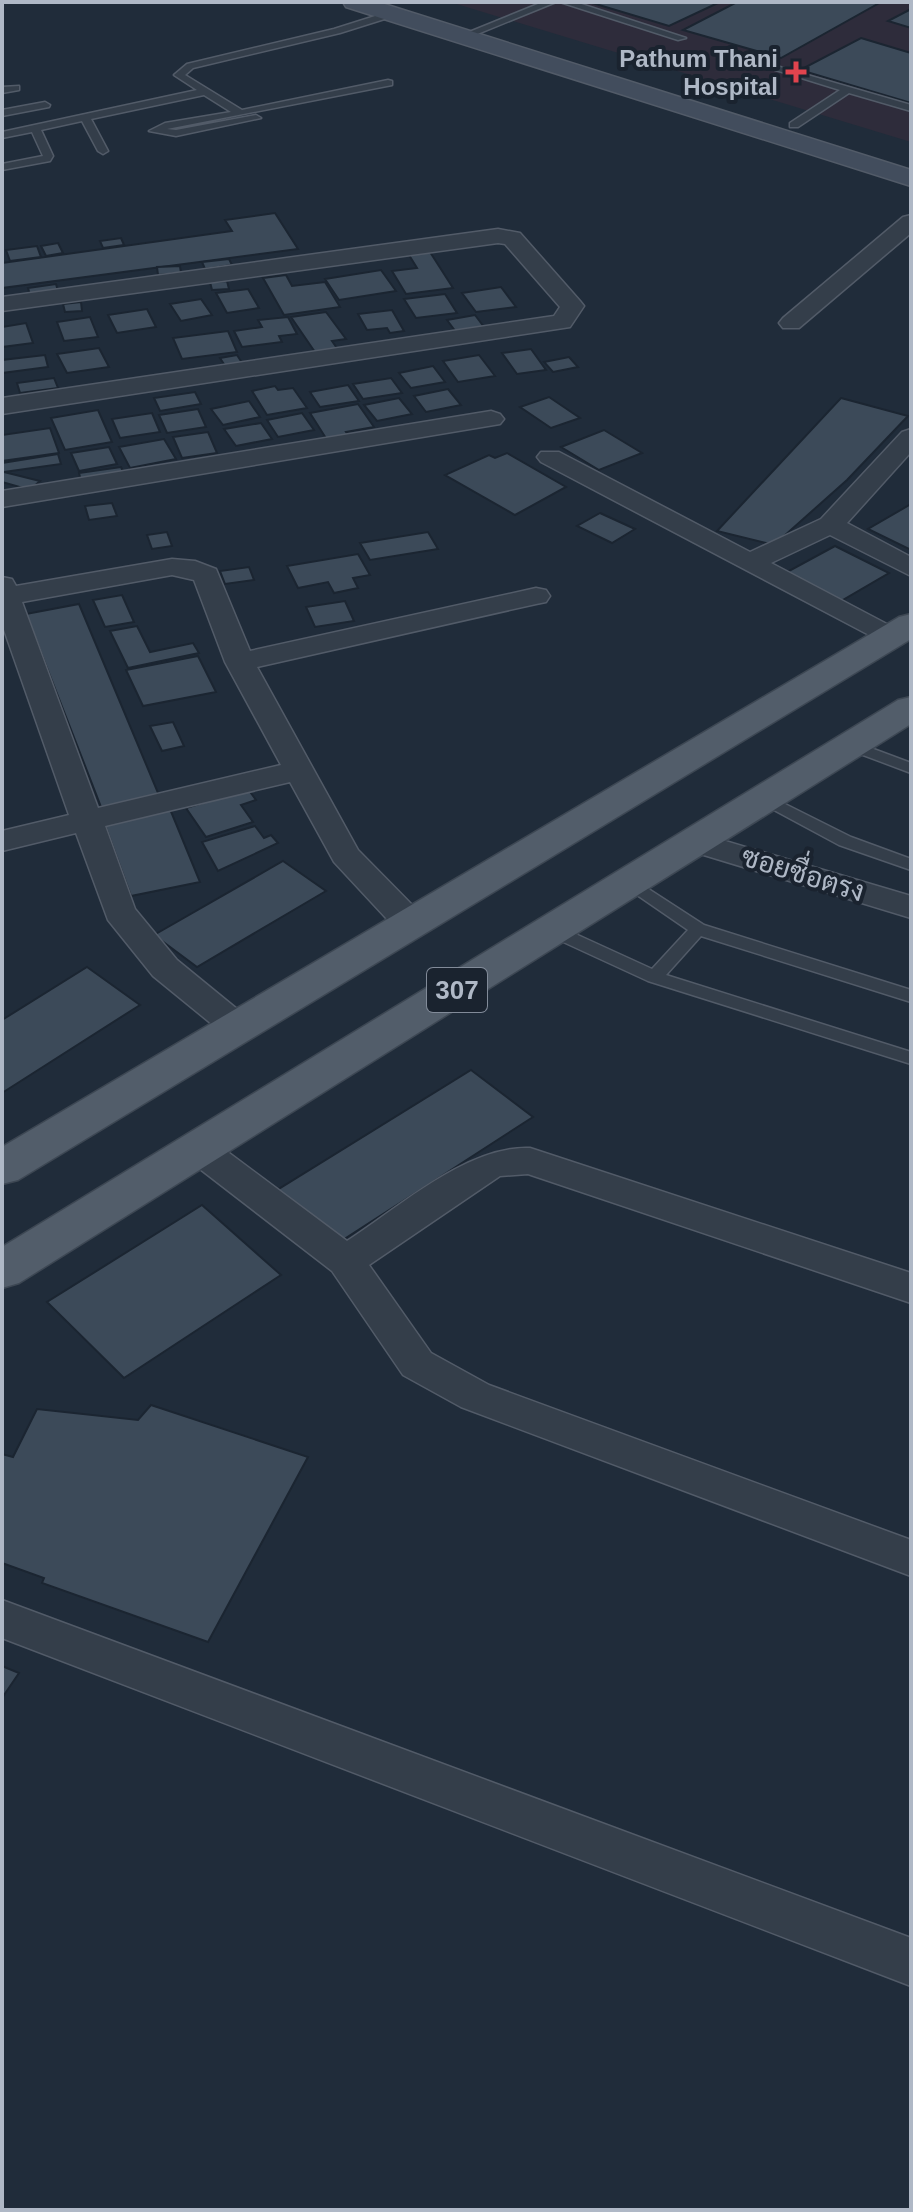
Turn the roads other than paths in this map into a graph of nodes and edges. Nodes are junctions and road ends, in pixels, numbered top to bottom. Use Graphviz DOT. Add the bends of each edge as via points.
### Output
graph roads {
  1 [pos="354,2"];
  2 [pos="551,2"];
  3 [pos="565,2"];
  4 [pos="401,8"];
  5 [pos="489,27"];
  6 [pos="462,37"];
  7 [pos="681,38"];
  8 [pos="769,65"];
  9 [pos="388,83"];
  10 [pos="15,88"];
  11 [pos="848,89"];
  12 [pos="2,90"];
  13 [pos="203,92"];
  14 [pos="45,105"];
  15 [pos="911,108"];
  16 [pos="256,110"];
  17 [pos="2,113"];
  18 [pos="240,113"];
  19 [pos="85,118"];
  20 [pos="794,125"];
  21 [pos="36,129"];
  22 [pos="2,135"];
  23 [pos="103,151"];
  24 [pos="911,161"];
  25 [pos="2,167"];
  26 [pos="911,178"];
  27 [pos="911,222"];
  28 [pos="2,304"];
  29 [pos="791,323"];
  30 [pos="2,406"];
  31 [pos="491,419"];
  32 [pos="911,437"];
  33 [pos="550,457"];
  34 [pos="2,499"];
  35 [pos="831,525"];
  36 [pos="752,561"];
  37 [pos="911,568"];
  38 [pos="4,593"];
  39 [pos="536,596"];
  40 [pos="900,631"];
  41 [pos="240,662"];
  42 [pos="911,708"];
  43 [pos="852,746"];
  44 [pos="911,768"];
  45 [pos="299,770"];
  46 [pos="765,799"];
  47 [pos="85,823"];
  48 [pos="2,841"];
  49 [pos="695,842"];
  50 [pos="911,865"];
  51 [pos="630,882"];
  52 [pos="911,907"];
  53 [pos="411,924"];
  54 [pos="698,929"];
  55 [pos="552,930"];
  56 [pos="654,977"];
  57 [pos="911,996"];
  58 [pos="236,1026"];
  59 [pos="911,1058"];
  60 [pos="200,1150"];
  61 [pos="2,1168"];
  62 [pos="346,1261"];
  63 [pos="2,1270"];
  64 [pos="911,1288"];
  65 [pos="911,1558"];
  66 [pos="2,1619"];
  67 [pos="911,1962"];
  1 -- 4 [label="main road"];
  2 -- 5 [label="lane"];
  3 -- 7 [label="lane"];
  4 -- 5 [label="main road"];
  4 -- 6 [label="main road"];
  4 -- 13 [label="lane" via="181,70 179,75"];
  5 -- 6 [label="lane"];
  5 -- 20 [label="main road"];
  6 -- 26 [label="main road"];
  8 -- 11 [label="lane"];
  9 -- 16 [label="lane"];
  10 -- 12 [label="lane"];
  11 -- 15 [label="lane"];
  11 -- 20 [label="lane"];
  13 -- 18 [label="lane"];
  13 -- 19 [label="lane"];
  14 -- 17 [label="lane"];
  16 -- 18 [label="lane"];
  16 -- 18 [label="lane" via="258,117 238,123 167,134 154,131"];
  19 -- 21 [label="lane"];
  19 -- 23 [label="lane"];
  20 -- 24 [label="main road"];
  21 -- 22 [label="lane"];
  21 -- 25 [label="lane" via="46,159"];
  27 -- 29 [label="street"];
  28 -- 30 [label="street" via="498,236 512,238 572,306 562,322"];
  31 -- 34 [label="street"];
  32 -- 35 [label="street"];
  33 -- 36 [label="street"];
  35 -- 36 [label="street"];
  35 -- 37 [label="street"];
  36 -- 40 [label="street"];
  38 -- 41 [label="street" via="172,567 195,569 206,575"];
  38 -- 47 [label="street"];
  39 -- 41 [label="street"];
  40 -- 53 [label="main road"];
  41 -- 45 [label="street"];
  42 -- 43 [label="main road, 307"];
  43 -- 44 [label="lane"];
  43 -- 46 [label="main road, 307"];
  45 -- 47 [label="street"];
  45 -- 53 [label="street" via="345,855"];
  46 -- 49 [label="main road, 307"];
  46 -- 50 [label="lane" via="845,841"];
  47 -- 48 [label="street"];
  47 -- 58 [label="street" via="120,912 165,968"];
  49 -- 51 [label="main road, 307"];
  49 -- 52 [label="street, ซอยซื่อตรง"];
  51 -- 54 [label="lane"];
  51 -- 55 [label="main road, 307"];
  53 -- 58 [label="main road"];
  54 -- 56 [label="lane"];
  54 -- 57 [label="lane"];
  55 -- 56 [label="lane"];
  55 -- 60 [label="main road, 307"];
  56 -- 59 [label="lane"];
  58 -- 61 [label="main road"];
  60 -- 62 [label="street"];
  60 -- 63 [label="main road, 307"];
  62 -- 64 [label="street" via="487,1167 510,1160 530,1161"];
  62 -- 65 [label="street" via="417,1364 443,1380"];
  66 -- 67 [label="street"];
}
